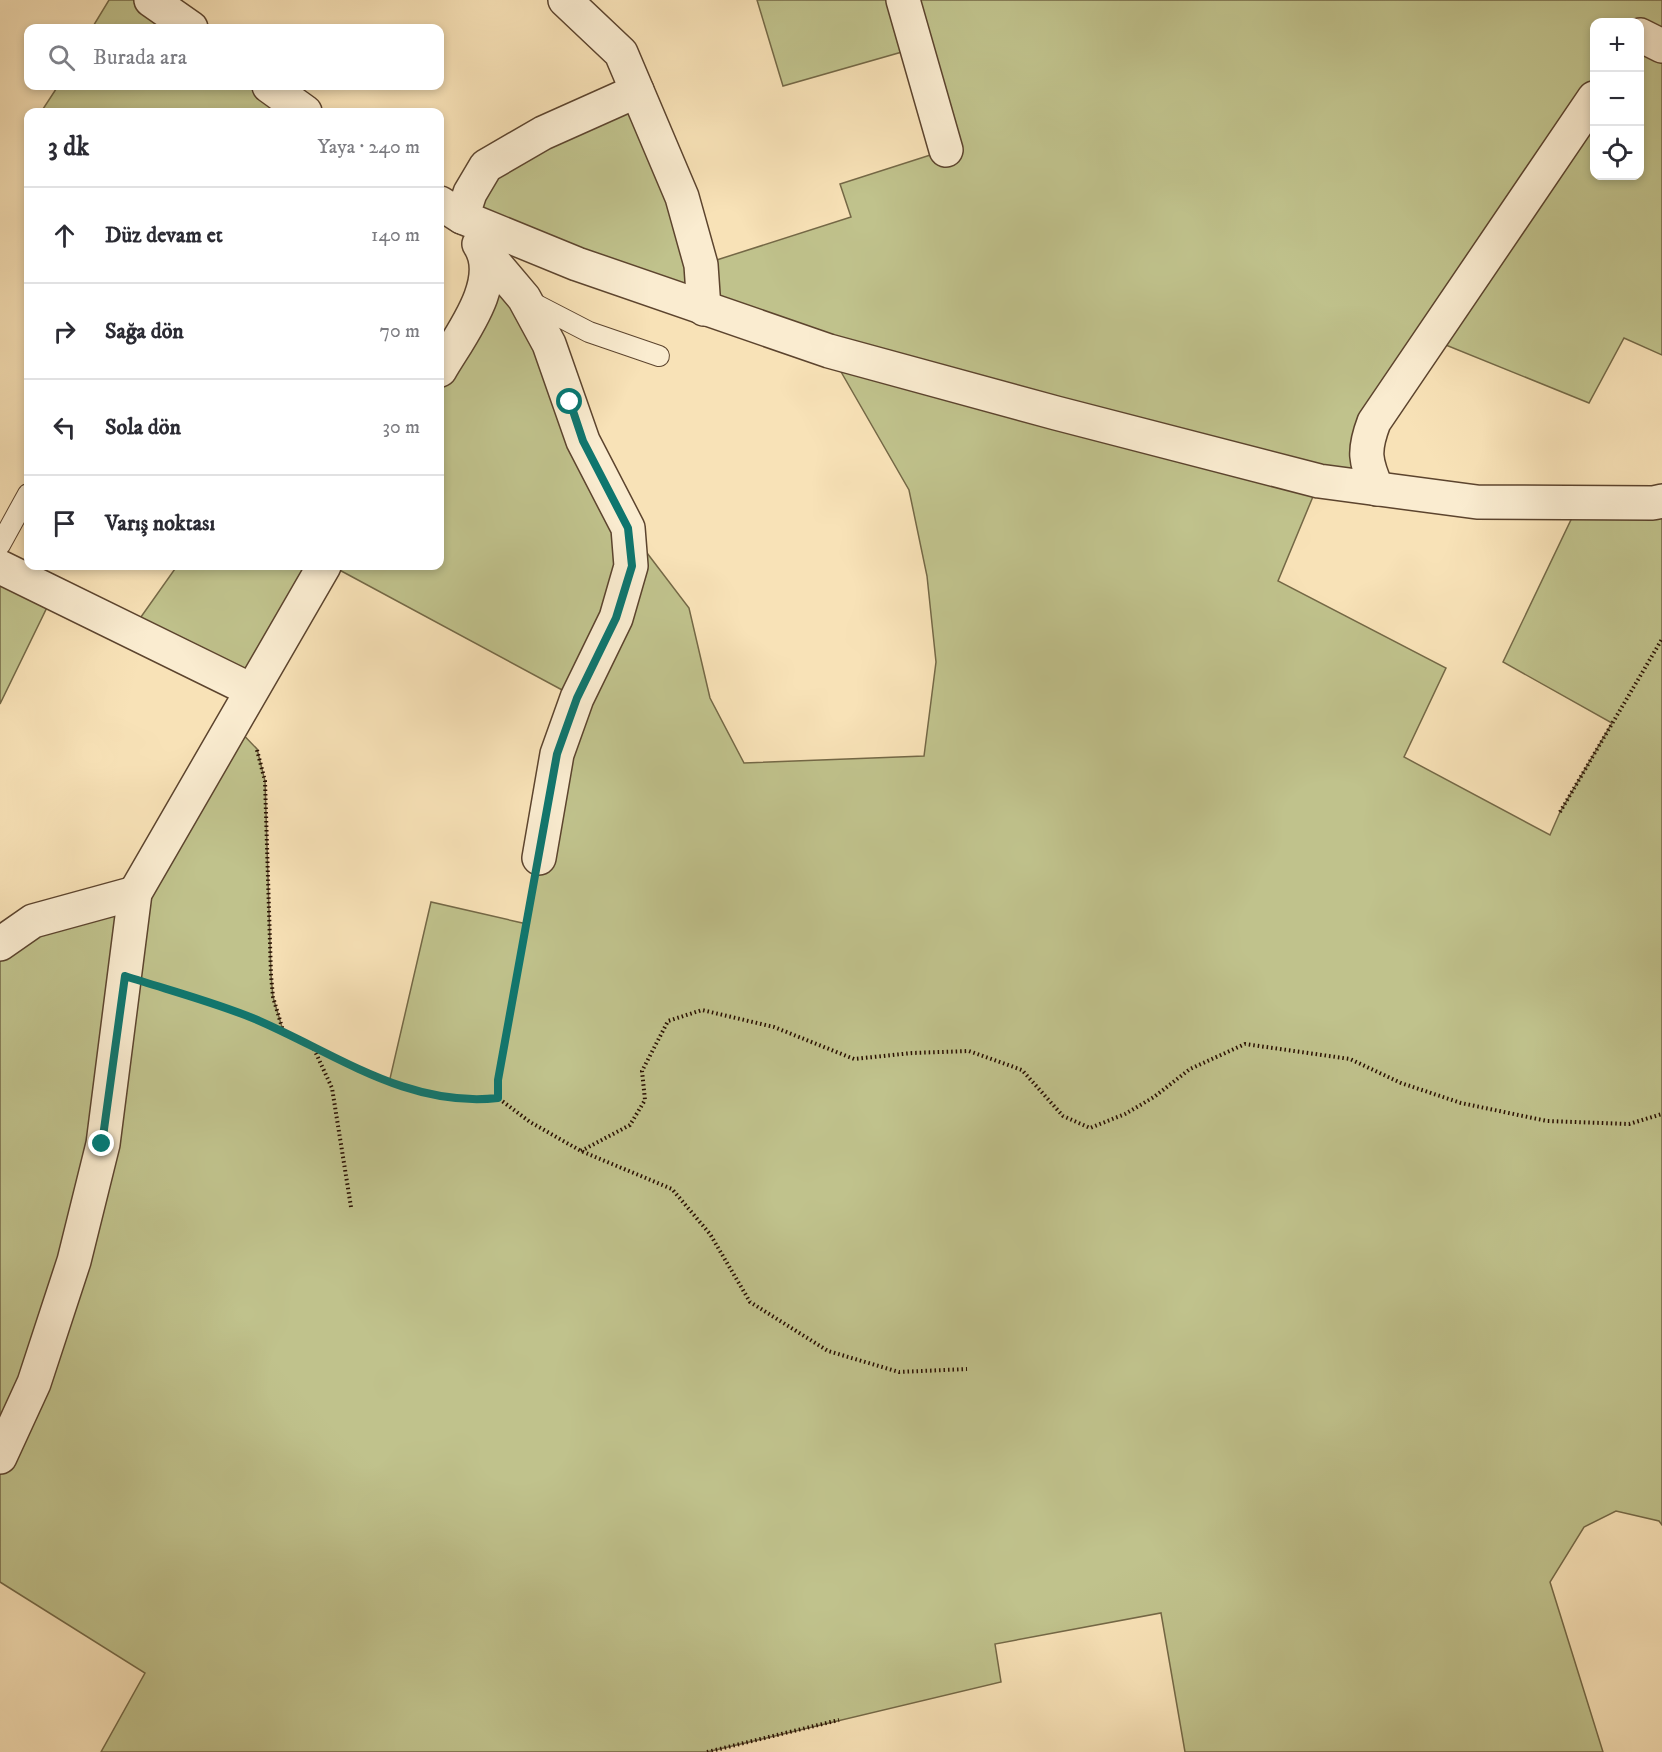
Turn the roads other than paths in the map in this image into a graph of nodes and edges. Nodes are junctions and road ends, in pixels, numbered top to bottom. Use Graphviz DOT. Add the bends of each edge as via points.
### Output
graph roads {
  1 [pos="151,0"];
  2 [pos="565,0"];
  3 [pos="903,0"];
  4 [pos="185,24"];
  5 [pos="1644,37"];
  6 [pos="1662,46"];
  7 [pos="274,90"];
  8 [pos="637,91"];
  9 [pos="1590,104"];
  10 [pos="299,108"];
  11 [pos="946,150"];
  12 [pos="451,210"];
  13 [pos="486,253"];
  14 [pos="524,298"];
  15 [pos="704,309"];
  16 [pos="659,356"];
  17 [pos="444,363"];
  18 [pos="1377,489"];
  19 [pos="24,501"];
  20 [pos="1662,501"];
  21 [pos="0,545"];
  22 [pos="0,567"];
  23 [pos="322,570"];
  24 [pos="251,690"];
  25 [pos="539,858"];
  26 [pos="135,893"];
  27 [pos="0,944"];
  28 [pos="0,1457"];
  1 -- 4 [label="street"];
  2 -- 8 [label="street" via="621,53"];
  3 -- 11 [label="street"];
  5 -- 6 [label="street"];
  7 -- 10 [label="street"];
  8 -- 12 [label="street" via="543,133 486,166 470,193"];
  8 -- 15 [label="street" via="682,197 701,265"];
  9 -- 18 [label="street" via="1374,422 1366,445 1368,467"];
  12 -- 13 [label="street"];
  12 -- 15 [label="street" via="577,264"];
  13 -- 14 [label="street"];
  13 -- 17 [label="street" via="484,295"];
  14 -- 16 [label="lane" via="590,332"];
  14 -- 25 [label="street" via="549,344 583,441 628,528 632,566 616,618 577,698 557,754"];
  15 -- 18 [label="street" via="829,351 1056,413 1319,481"];
  18 -- 20 [label="street" via="1477,501"];
  19 -- 21 [label="lane"];
  22 -- 24 [label="street"];
  23 -- 24 [label="street"];
  24 -- 26 [label="street"];
  26 -- 27 [label="street" via="33,921"];
  26 -- 28 [label="street" via="102,1144 74,1261 34,1383"];
}
